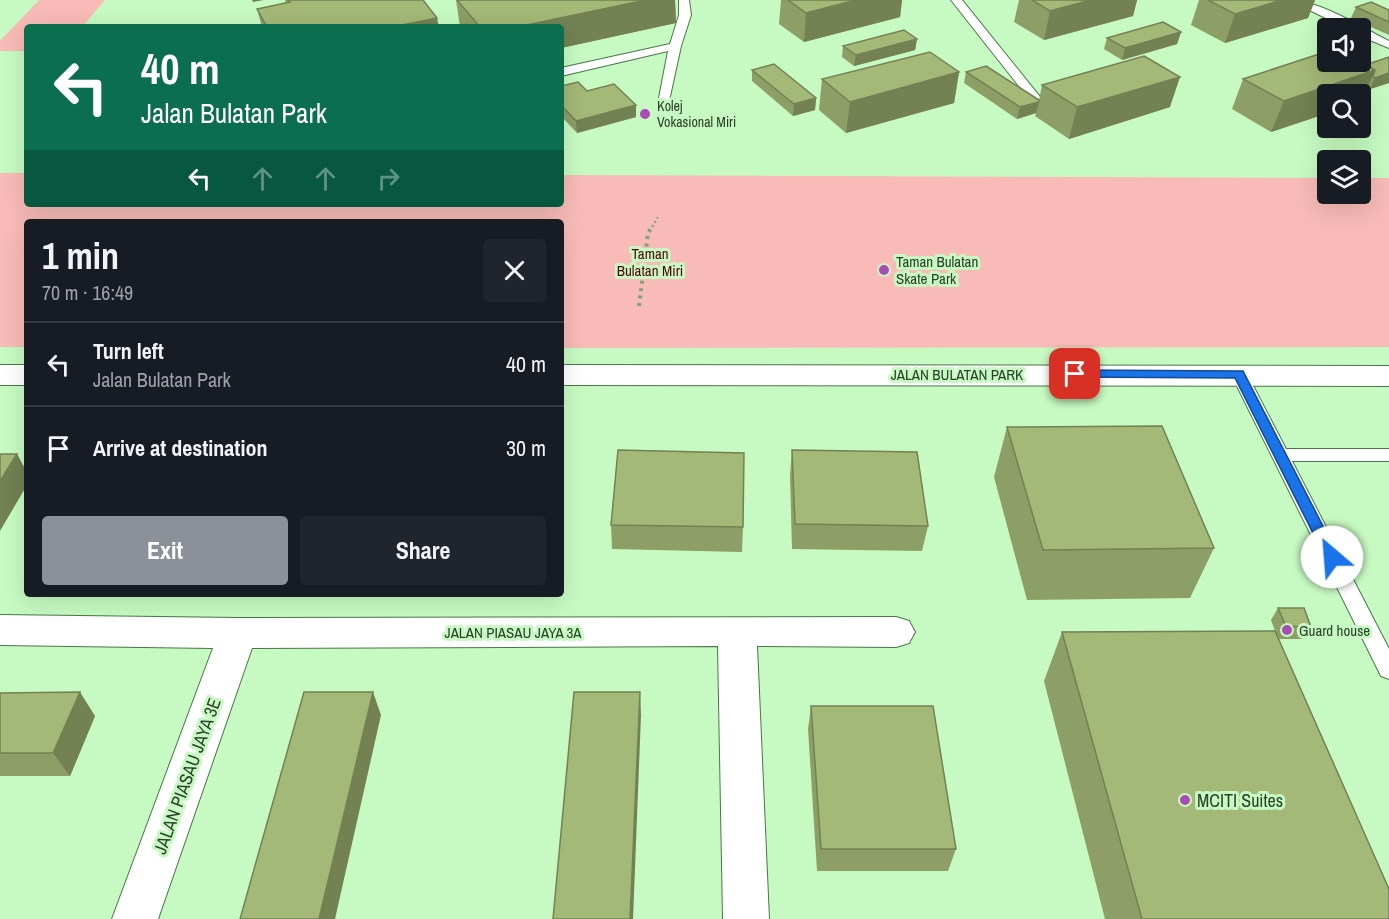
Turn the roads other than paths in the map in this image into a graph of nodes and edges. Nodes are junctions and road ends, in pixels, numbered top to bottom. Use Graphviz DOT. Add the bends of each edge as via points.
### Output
graph roads {
  1 [pos="684,0"];
  2 [pos="956,0"];
  3 [pos="1294,0"];
  4 [pos="1333,18"];
  5 [pos="1371,36"];
  6 [pos="1389,45"];
  7 [pos="675,46"];
  8 [pos="564,71"];
  9 [pos="665,98"];
  10 [pos="1041,106"];
  11 [pos="1239,374"];
  12 [pos="0,375"];
  13 [pos="24,375"];
  14 [pos="564,375"];
  15 [pos="1389,376"];
  16 [pos="1281,455"];
  17 [pos="1389,455"];
  18 [pos="0,630"];
  19 [pos="737,631"];
  20 [pos="896,632"];
  21 [pos="238,633"];
  22 [pos="1389,670"];
  23 [pos="135,919"];
  24 [pos="746,919"];
  1 -- 7 [label="lane" via="685,15"];
  2 -- 10 [label="lane"];
  3 -- 4 [label="lane"];
  5 -- 6 [label="lane"];
  7 -- 8 [label="lane"];
  7 -- 9 [label="lane"];
  11 -- 14 [label="street, JALAN BULATAN PARK"];
  11 -- 15 [label="street, JALAN BULATAN PARK"];
  11 -- 16 [label="lane"];
  12 -- 13 [label="street"];
  16 -- 17 [label="lane"];
  16 -- 22 [label="lane"];
  18 -- 21 [label="street, JALAN PIASAU JAYA 3A"];
  19 -- 20 [label="street, JALAN PIASAU JAYA 3A"];
  19 -- 21 [label="street, JALAN PIASAU JAYA 3A"];
  19 -- 24 [label="street"];
  21 -- 23 [label="street, JALAN PIASAU JAYA 3E"];
}
